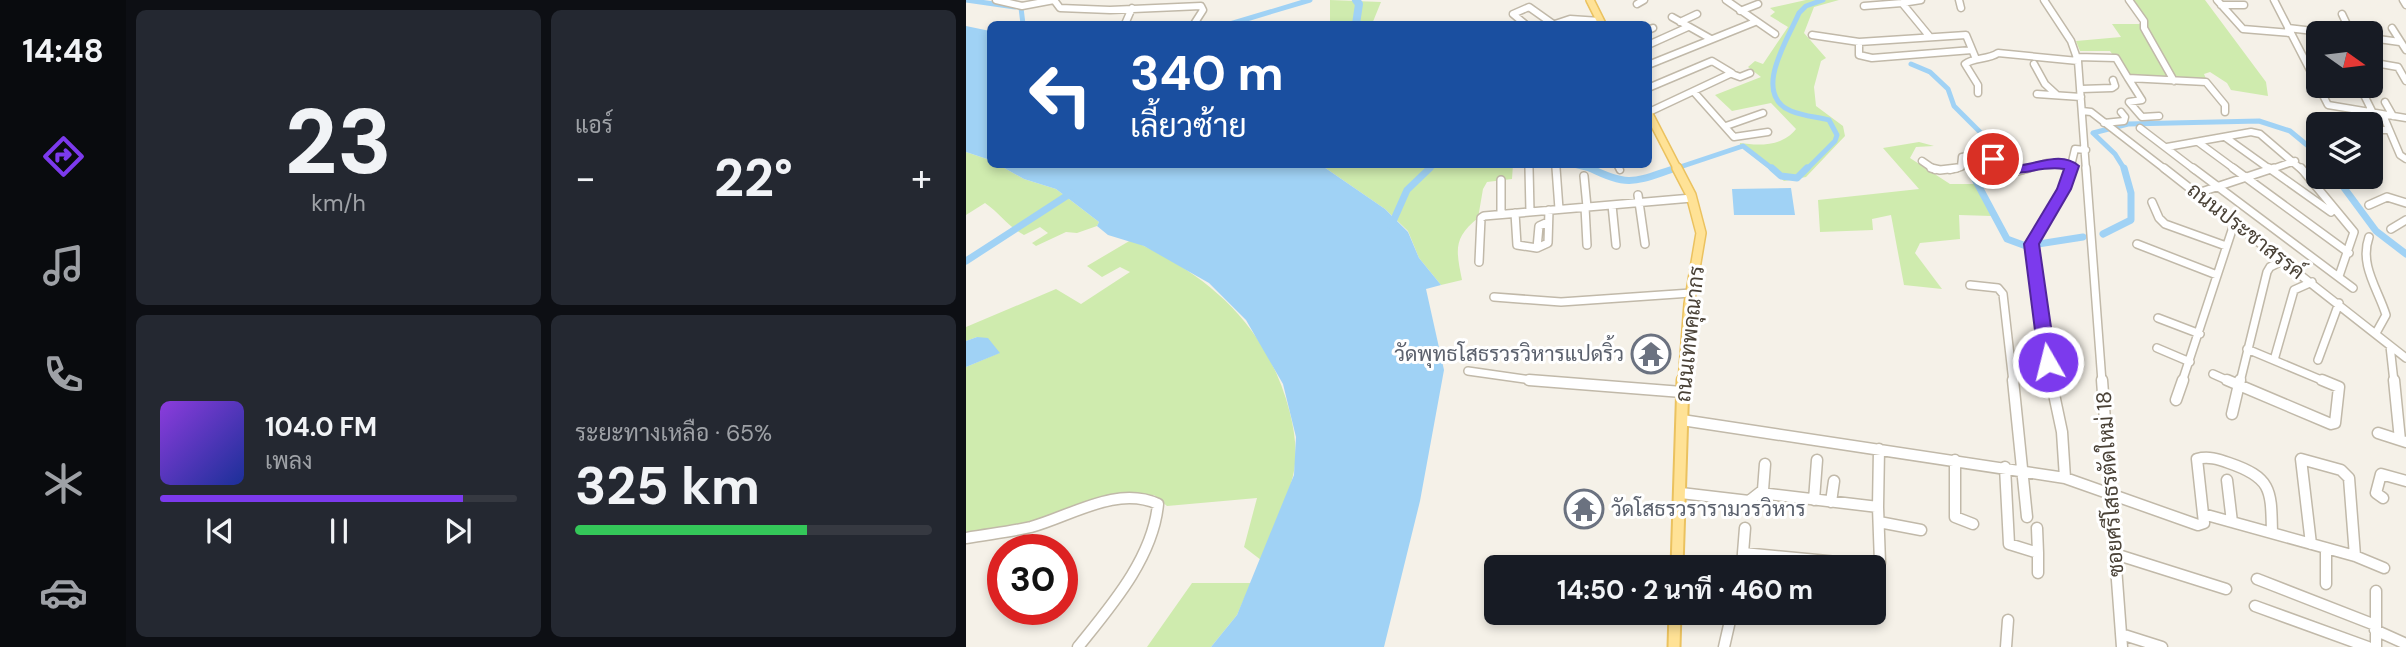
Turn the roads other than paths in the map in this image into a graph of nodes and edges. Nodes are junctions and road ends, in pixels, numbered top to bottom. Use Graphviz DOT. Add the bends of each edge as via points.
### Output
graph roads {
  1 [pos="996,0"];
  2 [pos="1591,0"];
  3 [pos="1644,0"];
  4 [pos="1726,0"];
  5 [pos="1921,0"];
  6 [pos="1959,0"];
  7 [pos="2044,0"];
  8 [pos="2129,0"];
  9 [pos="2274,0"];
  10 [pos="2219,2"];
  11 [pos="1902,3"];
  12 [pos="1637,4"];
  13 [pos="1758,4"];
  14 [pos="2244,5"];
  15 [pos="1864,6"];
  16 [pos="1132,8"];
  17 [pos="1961,8"];
  18 [pos="1740,11"];
  19 [pos="1697,14"];
  20 [pos="2342,14"];
  21 [pos="1672,17"];
  22 [pos="1126,21"];
  23 [pos="1196,21"];
  24 [pos="1521,21"];
  25 [pos="1550,21"];
  26 [pos="1564,21"];
  27 [pos="1586,21"];
  28 [pos="1600,21"];
  29 [pos="2345,21"];
  30 [pos="1680,22"];
  31 [pos="1755,22"];
  32 [pos="1688,27"];
  33 [pos="2392,28"];
  34 [pos="2289,30"];
  35 [pos="2306,31"];
  36 [pos="1778,34"];
  37 [pos="1812,35"];
  38 [pos="1930,37"];
  39 [pos="1711,39"];
  40 [pos="2384,40"];
  41 [pos="1858,42"];
  42 [pos="2400,42"];
  43 [pos="1652,43"];
  44 [pos="1972,50"];
  45 [pos="2406,50"];
  46 [pos="1976,59"];
  47 [pos="2078,59"];
  48 [pos="1652,63"];
  49 [pos="2034,64"];
  50 [pos="2384,65"];
  51 [pos="1750,73"];
  52 [pos="1732,74"];
  53 [pos="2128,78"];
  54 [pos="2113,80"];
  55 [pos="2174,81"];
  56 [pos="2406,81"];
  57 [pos="1652,86"];
  58 [pos="1694,92"];
  59 [pos="1978,93"];
  60 [pos="2081,93"];
  61 [pos="2037,94"];
  62 [pos="2058,96"];
  63 [pos="2385,102"];
  64 [pos="1652,111"];
  65 [pos="2082,111"];
  66 [pos="2120,112"];
  67 [pos="2225,112"];
  68 [pos="2367,112"];
  69 [pos="1763,113"];
  70 [pos="2383,115"];
  71 [pos="2159,116"];
  72 [pos="2393,116"];
  73 [pos="2406,118"];
  74 [pos="2105,124"];
  75 [pos="1726,126"];
  76 [pos="1652,127"];
  77 [pos="2140,128"];
  78 [pos="2383,129"];
  79 [pos="2389,130"];
  80 [pos="1768,132"];
  81 [pos="2225,137"];
  82 [pos="2198,142"];
  83 [pos="2167,147"];
  84 [pos="2085,150"];
  85 [pos="2406,159"];
  86 [pos="2295,160"];
  87 [pos="1922,161"];
  88 [pos="2072,166"];
  89 [pos="1529,168"];
  90 [pos="1556,168"];
  91 [pos="2270,169"];
  92 [pos="1584,176"];
  93 [pos="2245,178"];
  94 [pos="1501,180"];
  95 [pos="2220,186"];
  96 [pos="2198,193"];
  97 [pos="1692,198"];
  98 [pos="1640,199"];
  99 [pos="2152,202"];
  100 [pos="2406,203"];
  101 [pos="1612,205"];
  102 [pos="2369,205"];
  103 [pos="1586,207"];
  104 [pos="1559,209"];
  105 [pos="1549,210"];
  106 [pos="1530,212"];
  107 [pos="1516,213"];
  108 [pos="1501,214"];
  109 [pos="2340,218"];
  110 [pos="2406,220"];
  111 [pos="2235,221"];
  112 [pos="2391,229"];
  113 [pos="2369,236"];
  114 [pos="1645,244"];
  115 [pos="2137,244"];
  116 [pos="1587,245"];
  117 [pos="1616,245"];
  118 [pos="2226,246"];
  119 [pos="2349,253"];
  120 [pos="2284,260"];
  121 [pos="1479,262"];
  122 [pos="2217,275"];
  123 [pos="2339,276"];
  124 [pos="2312,282"];
  125 [pos="1970,285"];
  126 [pos="2353,288"];
  127 [pos="1691,293"];
  128 [pos="1494,297"];
  129 [pos="2339,303"];
  130 [pos="2158,318"];
  131 [pos="2376,333"];
  132 [pos="2200,334"];
  133 [pos="2390,346"];
  134 [pos="2157,348"];
  135 [pos="2247,349"];
  136 [pos="2406,358"];
  137 [pos="2274,360"];
  138 [pos="2318,360"];
  139 [pos="2190,362"];
  140 [pos="1468,371"];
  141 [pos="2213,374"];
  142 [pos="2240,386"];
  143 [pos="1682,392"];
  144 [pos="2176,400"];
  145 [pos="2232,414"];
  146 [pos="1682,420"];
  147 [pos="2378,433"];
  148 [pos="2403,441"];
  149 [pos="1879,449"];
  150 [pos="1817,460"];
  151 [pos="1955,460"];
  152 [pos="1765,464"];
  153 [pos="2005,467"];
  154 [pos="2024,471"];
  155 [pos="2065,478"];
  156 [pos="2227,480"];
  157 [pos="1834,481"];
  158 [pos="2406,481"];
  159 [pos="1681,493"];
  160 [pos="1760,493"];
  161 [pos="2111,495"];
  162 [pos="2383,498"];
  163 [pos="1814,500"];
  164 [pos="1831,502"];
  165 [pos="1878,507"];
  166 [pos="2203,513"];
  167 [pos="2026,517"];
  168 [pos="1879,522"];
  169 [pos="2232,522"];
  170 [pos="1973,524"];
  171 [pos="1745,528"];
  172 [pos="2037,528"];
  173 [pos="1921,530"];
  174 [pos="2272,533"];
  175 [pos="966,538"];
  176 [pos="2311,544"];
  177 [pos="2326,548"];
  178 [pos="1743,553"];
  179 [pos="2038,554"];
  180 [pos="2115,554"];
  181 [pos="1678,555"];
  182 [pos="1756,555"];
  183 [pos="1881,555"];
  184 [pos="2354,556"];
  185 [pos="2384,568"];
  186 [pos="2038,573"];
  187 [pos="2257,579"];
  188 [pos="2326,584"];
  189 [pos="2226,589"];
  190 [pos="2376,591"];
  191 [pos="2255,606"];
  192 [pos="2008,620"];
  193 [pos="1675,625"];
  194 [pos="1729,625"];
  195 [pos="2375,628"];
  196 [pos="2121,634"];
  197 [pos="2406,644"];
  198 [pos="1078,647"];
  199 [pos="1674,647"];
  200 [pos="1724,647"];
  201 [pos="2006,647"];
  202 [pos="2122,647"];
  203 [pos="2162,647"];
  204 [pos="2368,647"];
  205 [pos="2376,647"];
  1 -- 16 [label="street" via="1018,5 1054,0 1060,8"];
  2 -- 28 [label="main road"];
  3 -- 12 [label="street"];
  4 -- 18 [label="street"];
  5 -- 11 [label="street"];
  6 -- 17 [label="street"];
  7 -- 47 [label="street, ซอยศรีโสธรตัดใหม่ 18"];
  8 -- 55 [label="street"];
  9 -- 34 [label="street"];
  10 -- 14 [label="street"];
  10 -- 34 [label="street" via="2243,29"];
  11 -- 15 [label="street"];
  11 -- 38 [label="street"];
  13 -- 18 [label="street"];
  16 -- 22 [label="street"];
  16 -- 23 [label="street" via="1201,6"];
  18 -- 31 [label="street"];
  19 -- 30 [label="street"];
  20 -- 29 [label="street"];
  21 -- 30 [label="street"];
  24 -- 25 [label="street" via="1513,14 1529,7"];
  26 -- 27 [label="street"];
  30 -- 32 [label="street"];
  31 -- 36 [label="street"];
  31 -- 39 [label="street"];
  32 -- 39 [label="street"];
  32 -- 43 [label="street"];
  33 -- 42 [label="street"];
  34 -- 35 [label="street"];
  34 -- 68 [label="street" via="2329,106"];
  37 -- 41 [label="street"];
  38 -- 41 [label="street"];
  38 -- 44 [label="street" via="1965,32"];
  39 -- 48 [label="street"];
  40 -- 42 [label="street"];
  41 -- 44 [label="street" via="1859,55 1872,58"];
  42 -- 45 [label="street"];
  44 -- 46 [label="street"];
  47 -- 53 [label="street" via="2116,58"];
  47 -- 59 [label="street" via="1998,53 1968,61 1965,64"];
  47 -- 60 [label="street, ซอยศรีโสธรตัดใหม่ 18"];
  49 -- 62 [label="street" via="2045,85"];
  50 -- 56 [label="street" via="2398,67"];
  51 -- 52 [label="street"];
  52 -- 57 [label="street" via="1712,61"];
  52 -- 58 [label="street"];
  53 -- 55 [label="street"];
  53 -- 71 [label="street" via="2141,100 2129,102 2142,117"];
  54 -- 60 [label="street" via="2112,88"];
  55 -- 67 [label="street" via="2206,82 2225,105"];
  58 -- 64 [label="street"];
  58 -- 75 [label="street"];
  60 -- 62 [label="street"];
  60 -- 65 [label="street, ซอยศรีโสธรตัดใหม่ 18"];
  61 -- 62 [label="street"];
  63 -- 72 [label="street"];
  65 -- 74 [label="street, ถนนประชาสรรค์" via="2091,112"];
  65 -- 84 [label="street, ซอยศรีโสธรตัดใหม่ 18"];
  66 -- 74 [label="street" via="2124,121"];
  69 -- 75 [label="street"];
  70 -- 72 [label="street"];
  70 -- 79 [label="street"];
  72 -- 73 [label="street"];
  74 -- 96 [label="street, ถนนประชาสรรค์"];
  75 -- 80 [label="street" via="1737,138"];
  76 -- 97 [label="main road, ถนนเทพคุณากร"];
  77 -- 83 [label="street"];
  78 -- 79 [label="street"];
  79 -- 85 [label="street"];
  81 -- 82 [label="street"];
  81 -- 86 [label="street" via="2260,134"];
  81 -- 91 [label="street"];
  82 -- 83 [label="street"];
  82 -- 93 [label="street"];
  83 -- 95 [label="street"];
  84 -- 88 [label="street" via="2076,149"];
  84 -- 161 [label="street, ซอยศรีโสธรตัดใหม่ 18"];
  86 -- 91 [label="street"];
  86 -- 109 [label="street"];
  87 -- 88 [label="street" via="1930,169 1945,171 1961,167 1966,156 1996,159 2000,168 2016,172 2047,163"];
  88 -- 155 [label="street" via="2031,246 2062,432"];
  89 -- 106 [label="street"];
  90 -- 104 [label="street"];
  91 -- 93 [label="street"];
  91 -- 109 [label="street"];
  92 -- 103 [label="street"];
  93 -- 95 [label="street"];
  93 -- 119 [label="street"];
  94 -- 108 [label="street"];
  95 -- 96 [label="street"];
  95 -- 123 [label="street"];
  96 -- 111 [label="street, ถนนประชาสรรค์"];
  97 -- 98 [label="street"];
  97 -- 127 [label="main road, ถนนเทพคุณากร" via="1701,244"];
  98 -- 101 [label="street"];
  98 -- 114 [label="street"];
  99 -- 118 [label="street" via="2165,224"];
  100 -- 102 [label="street" via="2387,197"];
  101 -- 103 [label="street"];
  101 -- 117 [label="street"];
  103 -- 104 [label="street"];
  103 -- 116 [label="street"];
  104 -- 105 [label="street"];
  105 -- 106 [label="street"];
  105 -- 107 [label="street" via="1548,243 1537,248 1517,245"];
  106 -- 107 [label="street"];
  107 -- 108 [label="street"];
  108 -- 121 [label="street" via="1481,218"];
  109 -- 119 [label="street" via="2354,232"];
  110 -- 112 [label="street"];
  111 -- 118 [label="street"];
  111 -- 120 [label="street, ถนนประชาสรรค์"];
  113 -- 131 [label="street" via="2366,261 2386,315"];
  115 -- 122 [label="street"];
  118 -- 122 [label="street"];
  119 -- 123 [label="street"];
  120 -- 124 [label="street, ถนนประชาสรรค์"];
  120 -- 135 [label="street" via="2267,272"];
  122 -- 132 [label="street"];
  123 -- 126 [label="street"];
  124 -- 129 [label="street, ถนนประชาสรรค์"];
  124 -- 137 [label="street" via="2294,290"];
  125 -- 154 [label="street" via="1998,288 2003,294"];
  127 -- 128 [label="street" via="1561,302"];
  127 -- 143 [label="main road, ถนนเทพคุณากร"];
  129 -- 131 [label="street, ถนนประชาสรรค์"];
  129 -- 138 [label="street"];
  130 -- 132 [label="street"];
  131 -- 133 [label="street, ถนนประชาสรรค์"];
  132 -- 139 [label="street"];
  133 -- 136 [label="street, ถนนประชาสรรค์"];
  133 -- 148 [label="street"];
  134 -- 139 [label="street"];
  135 -- 137 [label="street"];
  135 -- 142 [label="street"];
  137 -- 142 [label="street" via="2339,387 2335,423"];
  139 -- 144 [label="street"];
  140 -- 143 [label="street"];
  141 -- 142 [label="street"];
  142 -- 145 [label="street"];
  143 -- 146 [label="main road, ถนนเทพคุณากร"];
  146 -- 149 [label="street"];
  146 -- 159 [label="main road, ถนนเทพคุณากร"];
  147 -- 148 [label="street"];
  149 -- 151 [label="street"];
  149 -- 165 [label="street"];
  150 -- 163 [label="street"];
  151 -- 153 [label="street"];
  151 -- 170 [label="street" via="1955,517"];
  152 -- 160 [label="street"];
  153 -- 154 [label="street"];
  153 -- 179 [label="street" via="2008,541"];
  154 -- 155 [label="street"];
  154 -- 167 [label="street"];
  155 -- 161 [label="street"];
  156 -- 169 [label="street"];
  157 -- 164 [label="street"];
  158 -- 162 [label="street" via="2381,474 2376,493"];
  159 -- 160 [label="street" via="1749,501"];
  159 -- 181 [label="main road, ถนนเทพคุณากร"];
  160 -- 163 [label="street"];
  161 -- 166 [label="street" via="2198,524 2204,523"];
  161 -- 180 [label="street, ซอยศรีโสธรตัดใหม่ 18"];
  163 -- 164 [label="street"];
  164 -- 165 [label="street"];
  165 -- 168 [label="street"];
  166 -- 169 [label="street"];
  166 -- 174 [label="street" via="2197,459 2206,457 2253,471 2267,481"];
  168 -- 173 [label="street"];
  168 -- 183 [label="street"];
  169 -- 174 [label="street"];
  171 -- 178 [label="street"];
  172 -- 179 [label="street"];
  174 -- 176 [label="street"];
  175 -- 198 [label="street" via="1035,526 1104,502 1140,498 1158,504 1153,527 1120,594"];
  176 -- 177 [label="street"];
  176 -- 184 [label="street" via="2299,460 2347,475"];
  177 -- 184 [label="street"];
  177 -- 188 [label="street"];
  178 -- 182 [label="street"];
  179 -- 186 [label="street"];
  180 -- 189 [label="street"];
  180 -- 196 [label="street, ซอยศรีโสธรตัดใหม่ 18"];
  184 -- 185 [label="street"];
  187 -- 195 [label="street"];
  190 -- 195 [label="street"];
  191 -- 204 [label="street"];
  192 -- 201 [label="street"];
  193 -- 199 [label="main road"];
  194 -- 200 [label="street"];
  195 -- 197 [label="street"];
  195 -- 205 [label="street"];
  196 -- 202 [label="street, ซอยศรีโสธรตัดใหม่ 18"];
  196 -- 203 [label="street"];
}
